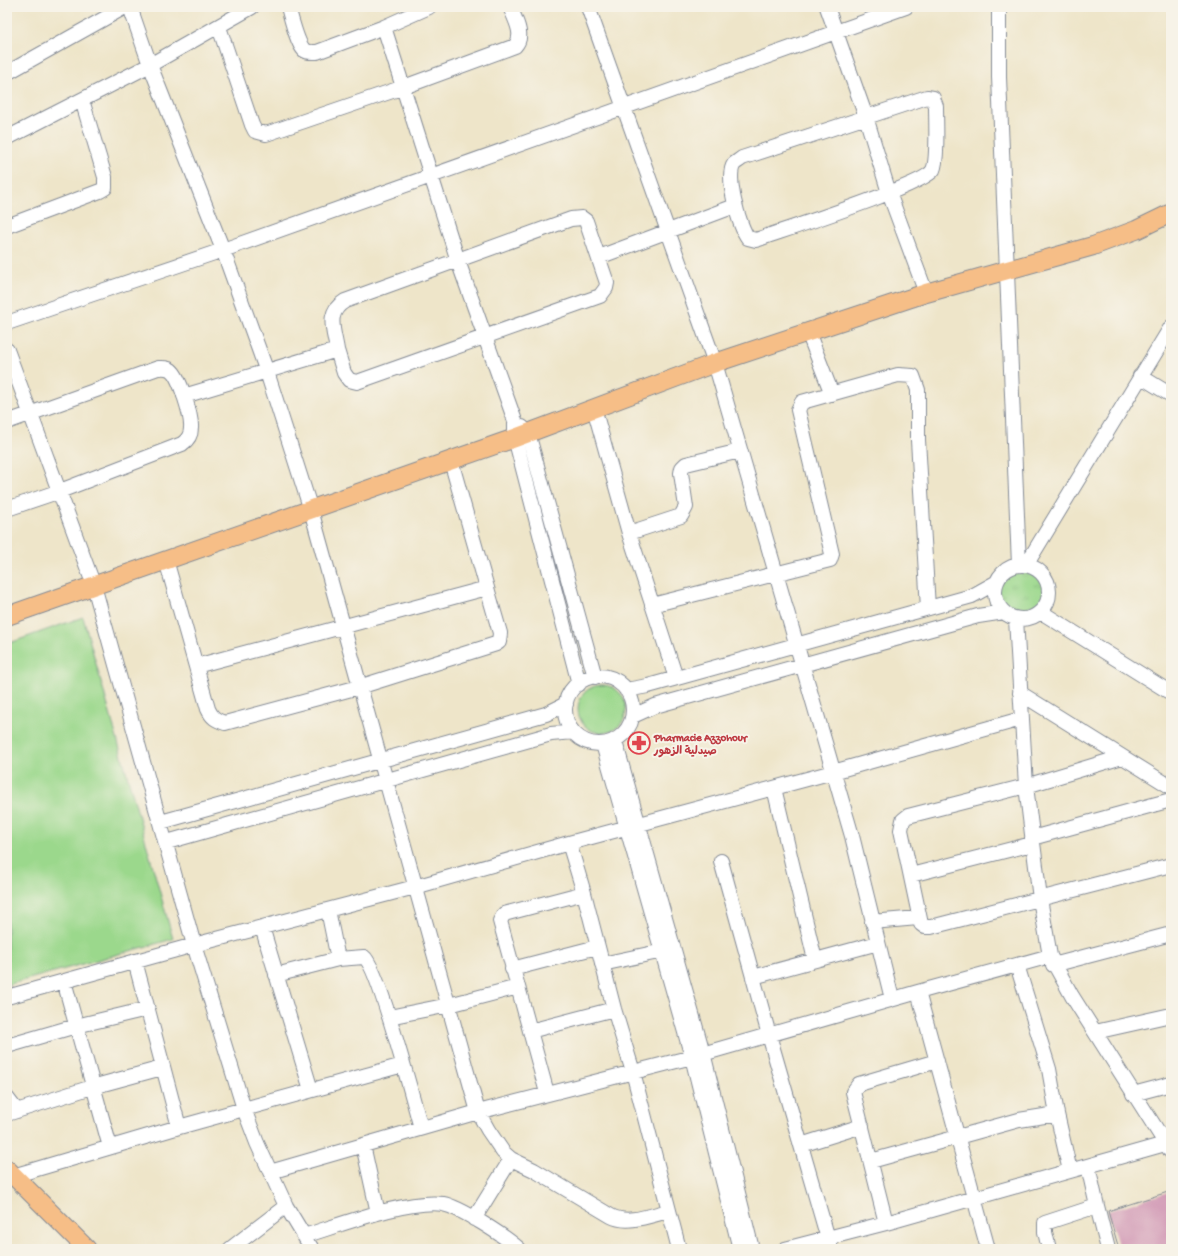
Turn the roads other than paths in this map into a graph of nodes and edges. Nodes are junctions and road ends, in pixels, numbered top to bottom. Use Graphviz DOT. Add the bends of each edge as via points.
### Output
graph roads {
  1 [pos="125,7"];
  2 [pos="130,7"];
  3 [pos="252,7"];
  4 [pos="288,7"];
  5 [pos="429,7"];
  6 [pos="510,7"];
  7 [pos="588,7"];
  8 [pos="827,7"];
  9 [pos="906,7"];
  10 [pos="998,7"];
  11 [pos="219,27"];
  12 [pos="384,27"];
  13 [pos="836,32"];
  14 [pos="150,65"];
  15 [pos="7,73"];
  16 [pos="402,88"];
  17 [pos="82,100"];
  18 [pos="624,107"];
  19 [pos="866,117"];
  20 [pos="7,138"];
  21 [pos="430,176"];
  22 [pos="889,192"];
  23 [pos="735,206"];
  24 [pos="1171,213"];
  25 [pos="7,226"];
  26 [pos="667,232"];
  27 [pos="223,250"];
  28 [pos="599,256"];
  29 [pos="458,261"];
  30 [pos="1008,269"];
  31 [pos="926,293"];
  32 [pos="7,323"];
  33 [pos="1171,327"];
  34 [pos="808,332"];
  35 [pos="486,337"];
  36 [pos="7,350"];
  37 [pos="337,350"];
  38 [pos="715,363"];
  39 [pos="267,372"];
  40 [pos="1140,376"];
  41 [pos="832,394"];
  42 [pos="1171,395"];
  43 [pos="184,396"];
  44 [pos="594,408"];
  45 [pos="30,414"];
  46 [pos="7,422"];
  47 [pos="520,431"];
  48 [pos="740,451"];
  49 [pos="451,461"];
  50 [pos="60,491"];
  51 [pos="7,509"];
  52 [pos="311,510"];
  53 [pos="629,533"];
  54 [pos="166,560"];
  55 [pos="1022,565"];
  56 [pos="775,573"];
  57 [pos="997,582"];
  58 [pos="94,586"];
  59 [pos="487,588"];
  60 [pos="652,605"];
  61 [pos="928,608"];
  62 [pos="1042,612"];
  63 [pos="1010,615"];
  64 [pos="7,616"];
  65 [pos="344,627"];
  66 [pos="795,645"];
  67 [pos="801,664"];
  68 [pos="196,666"];
  69 [pos="595,677"];
  70 [pos="676,678"];
  71 [pos="578,684"];
  72 [pos="359,687"];
  73 [pos="626,690"];
  74 [pos="1020,692"];
  75 [pos="1171,694"];
  76 [pos="566,704"];
  77 [pos="633,716"];
  78 [pos="1021,719"];
  79 [pos="573,732"];
  80 [pos="609,742"];
  81 [pos="1122,757"];
  82 [pos="380,761"];
  83 [pos="833,772"];
  84 [pos="386,781"];
  85 [pos="1026,786"];
  86 [pos="1171,787"];
  87 [pos="774,788"];
  88 [pos="1171,800"];
  89 [pos="161,822"];
  90 [pos="633,826"];
  91 [pos="1032,841"];
  92 [pos="167,842"];
  93 [pos="569,843"];
  94 [pos="721,861"];
  95 [pos="1171,865"];
  96 [pos="911,875"];
  97 [pos="415,887"];
  98 [pos="584,893"];
  99 [pos="1040,899"];
  100 [pos="328,910"];
  101 [pos="918,918"];
  102 [pos="872,922"];
  103 [pos="262,926"];
  104 [pos="1171,934"];
  105 [pos="878,943"];
  106 [pos="194,944"];
  107 [pos="597,947"];
  108 [pos="662,951"];
  109 [pos="338,959"];
  110 [pos="814,960"];
  111 [pos="1052,960"];
  112 [pos="135,962"];
  113 [pos="602,964"];
  114 [pos="1017,965"];
  115 [pos="512,969"];
  116 [pos="276,975"];
  117 [pos="753,977"];
  118 [pos="64,981"];
  119 [pos="518,987"];
  120 [pos="918,992"];
  121 [pos="7,997"];
  122 [pos="892,999"];
  123 [pos="449,1005"];
  124 [pos="147,1009"];
  125 [pos="614,1009"];
  126 [pos="1171,1014"];
  127 [pos="389,1017"];
  128 [pos="76,1026"];
  129 [pos="530,1031"];
  130 [pos="1095,1032"];
  131 [pos="769,1035"];
  132 [pos="7,1046"];
  133 [pos="698,1055"];
  134 [pos="937,1061"];
  135 [pos="403,1065"];
  136 [pos="162,1068"];
  137 [pos="633,1072"];
  138 [pos="1171,1084"];
  139 [pos="92,1087"];
  140 [pos="311,1090"];
  141 [pos="547,1093"];
  142 [pos="1133,1094"];
  143 [pos="7,1098"];
  144 [pos="244,1109"];
  145 [pos="478,1112"];
  146 [pos="12,1113"];
  147 [pos="1057,1114"];
  148 [pos="862,1126"];
  149 [pos="179,1127"];
  150 [pos="421,1128"];
  151 [pos="958,1137"];
  152 [pos="363,1145"];
  153 [pos="801,1145"];
  154 [pos="110,1147"];
  155 [pos="1168,1148"];
  156 [pos="511,1159"];
  157 [pos="871,1161"];
  158 [pos="1088,1166"];
  159 [pos="1070,1171"];
  160 [pos="270,1172"];
  161 [pos="10,1173"];
  162 [pos="975,1197"];
  163 [pos="286,1206"];
  164 [pos="1097,1206"];
  165 [pos="669,1211"];
  166 [pos="378,1214"];
  167 [pos="474,1219"];
  168 [pos="886,1223"];
  169 [pos="304,1236"];
  170 [pos="830,1243"];
  171 [pos="512,1247"];
  172 [pos="87,1249"];
  173 [pos="230,1249"];
  174 [pos="312,1249"];
  175 [pos="679,1249"];
  176 [pos="740,1249"];
  177 [pos="752,1249"];
  178 [pos="784,1249"];
  179 [pos="988,1249"];
  180 [pos="1049,1249"];
  181 [pos="1108,1249"];
  1 -- 15 [label="street"];
  2 -- 14 [label="street"];
  3 -- 11 [label="street"];
  4 -- 12 [label="street" via="301,45 310,53"];
  5 -- 12 [label="street"];
  6 -- 16 [label="street" via="520,36 514,46"];
  7 -- 18 [label="street"];
  8 -- 13 [label="street"];
  9 -- 13 [label="street"];
  10 -- 30 [label="street"];
  11 -- 14 [label="street"];
  11 -- 16 [label="street" via="252,125 259,133 266,134"];
  12 -- 16 [label="street"];
  13 -- 18 [label="street"];
  13 -- 19 [label="street"];
  14 -- 17 [label="street"];
  14 -- 27 [label="street"];
  16 -- 21 [label="street"];
  17 -- 20 [label="street"];
  17 -- 25 [label="street" via="105,177 104,188"];
  18 -- 21 [label="street"];
  18 -- 26 [label="street"];
  19 -- 22 [label="street"];
  19 -- 22 [label="street" via="926,96 935,101 935,163 932,172"];
  19 -- 23 [label="street" via="742,158 734,164 731,177"];
  21 -- 27 [label="street"];
  21 -- 29 [label="street"];
  22 -- 23 [label="street" via="756,240 748,238 745,234"];
  22 -- 31 [label="street"];
  23 -- 26 [label="street"];
  24 -- 30 [label="main road" via="1136,230 1093,246"];
  26 -- 28 [label="street"];
  26 -- 38 [label="street"];
  27 -- 32 [label="street"];
  27 -- 39 [label="street"];
  28 -- 29 [label="street" via="586,221 577,218"];
  28 -- 35 [label="street" via="607,283 600,296"];
  29 -- 35 [label="street"];
  29 -- 37 [label="street" via="337,306 332,317"];
  30 -- 31 [label="main road"];
  30 -- 55 [label="street"];
  31 -- 34 [label="main road"];
  33 -- 40 [label="street"];
  34 -- 38 [label="main road"];
  34 -- 41 [label="street"];
  35 -- 37 [label="street" via="357,382 348,380"];
  35 -- 47 [label="street"];
  36 -- 45 [label="street"];
  37 -- 39 [label="street"];
  38 -- 44 [label="main road"];
  38 -- 48 [label="street"];
  39 -- 43 [label="street"];
  39 -- 52 [label="street"];
  40 -- 42 [label="street"];
  40 -- 55 [label="street"];
  41 -- 56 [label="street" via="802,402 798,410 832,554 830,560"];
  41 -- 61 [label="street" via="898,375 913,376 918,390 918,440"];
  43 -- 45 [label="street" via="170,370 158,368"];
  43 -- 50 [label="street" via="191,427 187,440"];
  44 -- 47 [label="main road"];
  44 -- 53 [label="street"];
  45 -- 46 [label="street"];
  45 -- 50 [label="street"];
  47 -- 49 [label="main road"];
  47 -- 69 [label="street"];
  47 -- 71 [label="street"];
  48 -- 53 [label="street" via="686,464 681,473 686,507 681,516"];
  48 -- 56 [label="street"];
  49 -- 52 [label="main road"];
  49 -- 59 [label="street"];
  50 -- 51 [label="street"];
  50 -- 58 [label="street"];
  52 -- 54 [label="main road"];
  52 -- 65 [label="street"];
  53 -- 60 [label="street"];
  54 -- 58 [label="main road"];
  54 -- 68 [label="street"];
  55 -- 57 [label="street" via="1010,568"];
  55 -- 62 [label="street" via="1034,567 1047,579 1050,596"];
  56 -- 60 [label="street"];
  56 -- 66 [label="street"];
  57 -- 61 [label="street" via="972,596"];
  57 -- 63 [label="street" via="996,598"];
  58 -- 64 [label="main road"];
  58 -- 89 [label="street"];
  59 -- 65 [label="street"];
  59 -- 72 [label="street" via="500,633 498,642"];
  60 -- 70 [label="street"];
  61 -- 66 [label="street"];
  62 -- 63 [label="street" via="1025,619"];
  62 -- 75 [label="street"];
  63 -- 67 [label="street" via="978,616"];
  63 -- 74 [label="street"];
  65 -- 68 [label="street"];
  65 -- 72 [label="street"];
  66 -- 67 [label="street"];
  66 -- 70 [label="street"];
  67 -- 77 [label="street" via="655,706"];
  67 -- 83 [label="street"];
  68 -- 72 [label="street" via="211,716 225,723"];
  69 -- 71 [label="street"];
  69 -- 73 [label="street" via="618,682"];
  70 -- 73 [label="street"];
  71 -- 76 [label="street" via="570,693"];
  72 -- 82 [label="street"];
  73 -- 77 [label="street" via="633,707"];
  74 -- 78 [label="street"];
  74 -- 81 [label="street"];
  76 -- 79 [label="street" via="565,714"];
  76 -- 82 [label="street" via="546,714"];
  77 -- 80 [label="street" via="623,735"];
  78 -- 83 [label="street"];
  78 -- 85 [label="street"];
  79 -- 80 [label="street" via="592,744"];
  79 -- 84 [label="street" via="551,734"];
  80 -- 90 [label="street"];
  81 -- 85 [label="street"];
  81 -- 86 [label="street"];
  82 -- 84 [label="street"];
  82 -- 89 [label="street"];
  83 -- 87 [label="street"];
  83 -- 102 [label="street" via="852,836"];
  84 -- 92 [label="street"];
  84 -- 97 [label="street"];
  85 -- 91 [label="street"];
  85 -- 96 [label="street" via="908,816 903,820 901,830"];
  87 -- 90 [label="street"];
  87 -- 110 [label="street"];
  88 -- 91 [label="street"];
  89 -- 92 [label="street"];
  90 -- 93 [label="street"];
  90 -- 108 [label="street"];
  90 -- 133 [label="street"];
  91 -- 96 [label="street"];
  91 -- 99 [label="street"];
  92 -- 106 [label="street"];
  93 -- 97 [label="street"];
  93 -- 98 [label="street"];
  94 -- 117 [label="street"];
  95 -- 99 [label="street"];
  96 -- 101 [label="street"];
  97 -- 100 [label="street"];
  97 -- 123 [label="street"];
  98 -- 107 [label="street"];
  98 -- 115 [label="street" via="504,914 500,926"];
  99 -- 101 [label="street" via="931,927 924,927"];
  99 -- 111 [label="street"];
  100 -- 103 [label="street"];
  100 -- 109 [label="street"];
  101 -- 102 [label="street"];
  102 -- 105 [label="street"];
  103 -- 106 [label="street"];
  103 -- 116 [label="street"];
  104 -- 111 [label="street"];
  105 -- 110 [label="street"];
  105 -- 122 [label="street"];
  106 -- 112 [label="street"];
  106 -- 144 [label="street"];
  107 -- 113 [label="street"];
  107 -- 115 [label="street"];
  108 -- 113 [label="street"];
  108 -- 133 [label="street"];
  109 -- 116 [label="street"];
  109 -- 127 [label="street" via="357,956 368,959"];
  110 -- 117 [label="street"];
  111 -- 114 [label="street"];
  111 -- 130 [label="street"];
  112 -- 118 [label="street"];
  112 -- 124 [label="street"];
  113 -- 125 [label="street"];
  114 -- 120 [label="street"];
  114 -- 147 [label="street" via="1049,1069"];
  115 -- 119 [label="street"];
  116 -- 140 [label="street"];
  117 -- 131 [label="street"];
  118 -- 121 [label="street"];
  118 -- 128 [label="street"];
  119 -- 123 [label="street"];
  119 -- 129 [label="street"];
  120 -- 122 [label="street"];
  120 -- 134 [label="street"];
  122 -- 131 [label="street"];
  123 -- 127 [label="street"];
  123 -- 145 [label="street"];
  124 -- 128 [label="street"];
  124 -- 136 [label="street"];
  125 -- 129 [label="street"];
  125 -- 137 [label="street"];
  126 -- 130 [label="street"];
  127 -- 135 [label="street"];
  128 -- 132 [label="street"];
  128 -- 139 [label="street"];
  129 -- 141 [label="street"];
  130 -- 142 [label="street"];
  131 -- 133 [label="street"];
  131 -- 153 [label="street"];
  133 -- 137 [label="street"];
  133 -- 176 [label="street"];
  133 -- 177 [label="street"];
  134 -- 148 [label="street" via="855,1086 853,1097"];
  134 -- 151 [label="street"];
  135 -- 140 [label="street"];
  135 -- 150 [label="street"];
  136 -- 139 [label="street"];
  136 -- 149 [label="street"];
  137 -- 141 [label="street"];
  137 -- 165 [label="street"];
  138 -- 142 [label="street"];
  139 -- 146 [label="street"];
  139 -- 154 [label="street"];
  140 -- 144 [label="street"];
  141 -- 145 [label="street"];
  142 -- 155 [label="street"];
  143 -- 146 [label="street"];
  144 -- 149 [label="street"];
  144 -- 160 [label="street"];
  145 -- 150 [label="street"];
  145 -- 156 [label="street" via="502,1152"];
  147 -- 151 [label="street" via="1019,1120"];
  147 -- 159 [label="street"];
  148 -- 153 [label="street"];
  148 -- 157 [label="street"];
  149 -- 154 [label="street"];
  150 -- 152 [label="street"];
  151 -- 157 [label="street"];
  151 -- 162 [label="street"];
  152 -- 160 [label="street"];
  152 -- 166 [label="street"];
  153 -- 170 [label="street"];
  154 -- 161 [label="street"];
  155 -- 158 [label="street"];
  156 -- 165 [label="street" via="616,1219 629,1220"];
  156 -- 167 [label="street"];
  157 -- 168 [label="street"];
  158 -- 159 [label="street"];
  158 -- 164 [label="street"];
  159 -- 162 [label="street"];
  160 -- 163 [label="street"];
  161 -- 172 [label="main road"];
  162 -- 168 [label="street"];
  162 -- 179 [label="street"];
  163 -- 169 [label="street"];
  163 -- 173 [label="street"];
  164 -- 180 [label="street" via="1045,1223 1044,1232"];
  164 -- 181 [label="street"];
  165 -- 175 [label="street"];
  166 -- 167 [label="street" via="419,1204 436,1203 454,1208"];
  166 -- 169 [label="street"];
  167 -- 171 [label="street"];
  168 -- 170 [label="street"];
  169 -- 174 [label="street"];
  170 -- 178 [label="street"];
}
